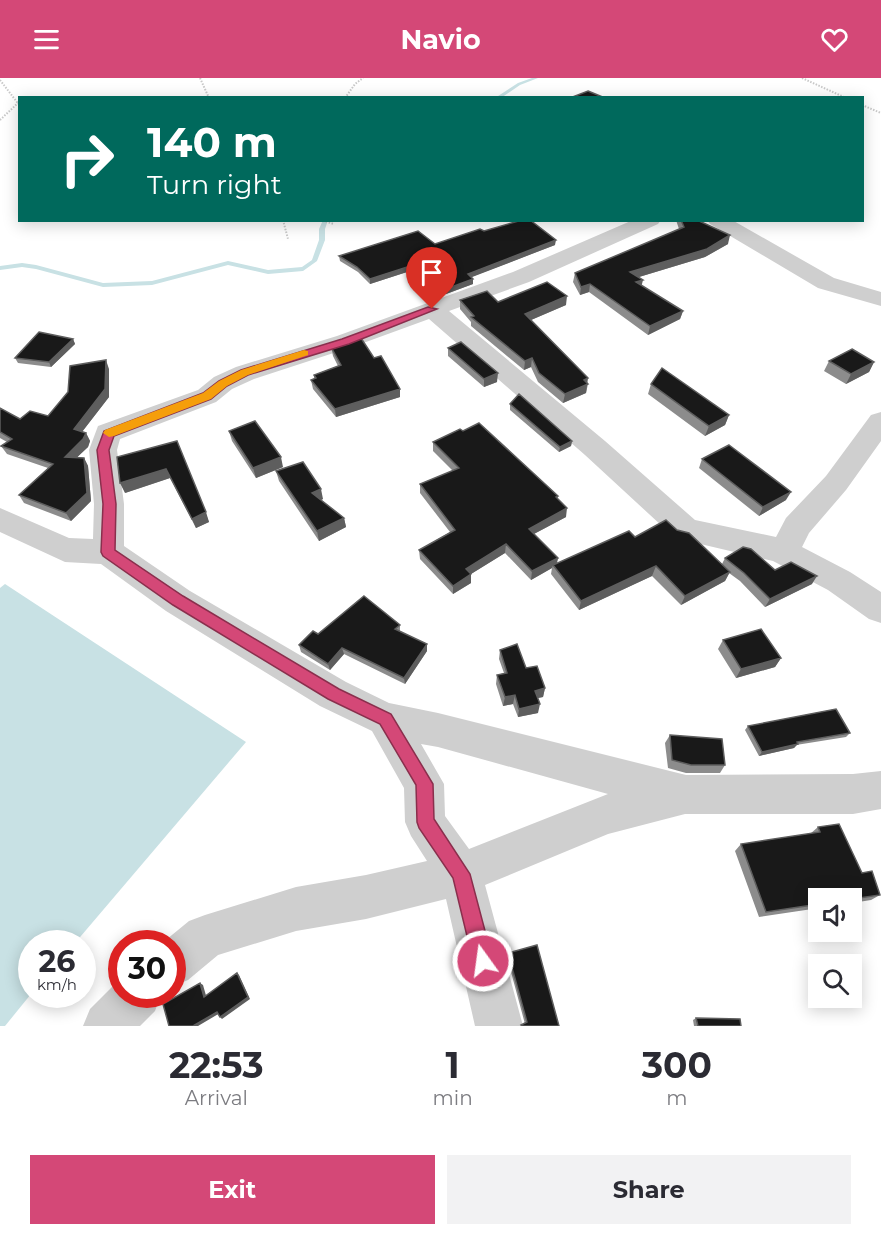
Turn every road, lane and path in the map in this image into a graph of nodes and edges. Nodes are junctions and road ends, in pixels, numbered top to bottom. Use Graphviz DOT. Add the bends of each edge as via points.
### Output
graph roads {
  1 [pos="200,78"];
  2 [pos="363,78"];
  3 [pos="802,78"];
  4 [pos="0,80"];
  5 [pos="208,96"];
  6 [pos="346,96"];
  7 [pos="842,96"];
  8 [pos="18,104"];
  9 [pos="18,106"];
  10 [pos="864,106"];
  11 [pos="881,113"];
  12 [pos="0,120"];
  13 [pos="284,222"];
  14 [pos="327,222"];
  15 [pos="646,222"];
  16 [pos="720,222"];
  17 [pos="334,224"];
  18 [pos="288,239"];
  19 [pos="881,299"];
  20 [pos="432,309"];
  21 [pos="881,421"];
  22 [pos="0,519"];
  23 [pos="108,552"];
  24 [pos="784,552"];
  25 [pos="881,609"];
  26 [pos="386,719"];
  27 [pos="881,790"];
  28 [pos="686,795"];
  29 [pos="461,874"];
  30 [pos="186,953"];
  31 [pos="124,1008"];
  32 [pos="107,1026"];
  33 [pos="499,1026"];
  1 -- 5 [label="path"];
  2 -- 6 [label="path"];
  3 -- 7 [label="path"];
  4 -- 8 [label="path"];
  9 -- 12 [label="path"];
  10 -- 11 [label="path"];
  13 -- 18 [label="path"];
  14 -- 17 [label="path"];
  15 -- 20 [label="street" via="520,277"];
  16 -- 19 [label="street" via="826,283"];
  20 -- 23 [label="street" via="244,373 207,396 108,433 103,450 109,504"];
  20 -- 24 [label="street" via="686,530"];
  21 -- 24 [label="street" via="836,483 797,526"];
  22 -- 23 [label="street" via="65,550"];
  23 -- 26 [label="street" via="178,600 333,694"];
  24 -- 25 [label="street"];
  26 -- 28 [label="street"];
  26 -- 29 [label="street" via="424,784 425,822"];
  27 -- 28 [label="street" via="853,794"];
  28 -- 29 [label="street" via="608,814"];
  29 -- 30 [label="street" via="296,909 205,938"];
  29 -- 33 [label="street"];
  31 -- 32 [label="street"];
}
